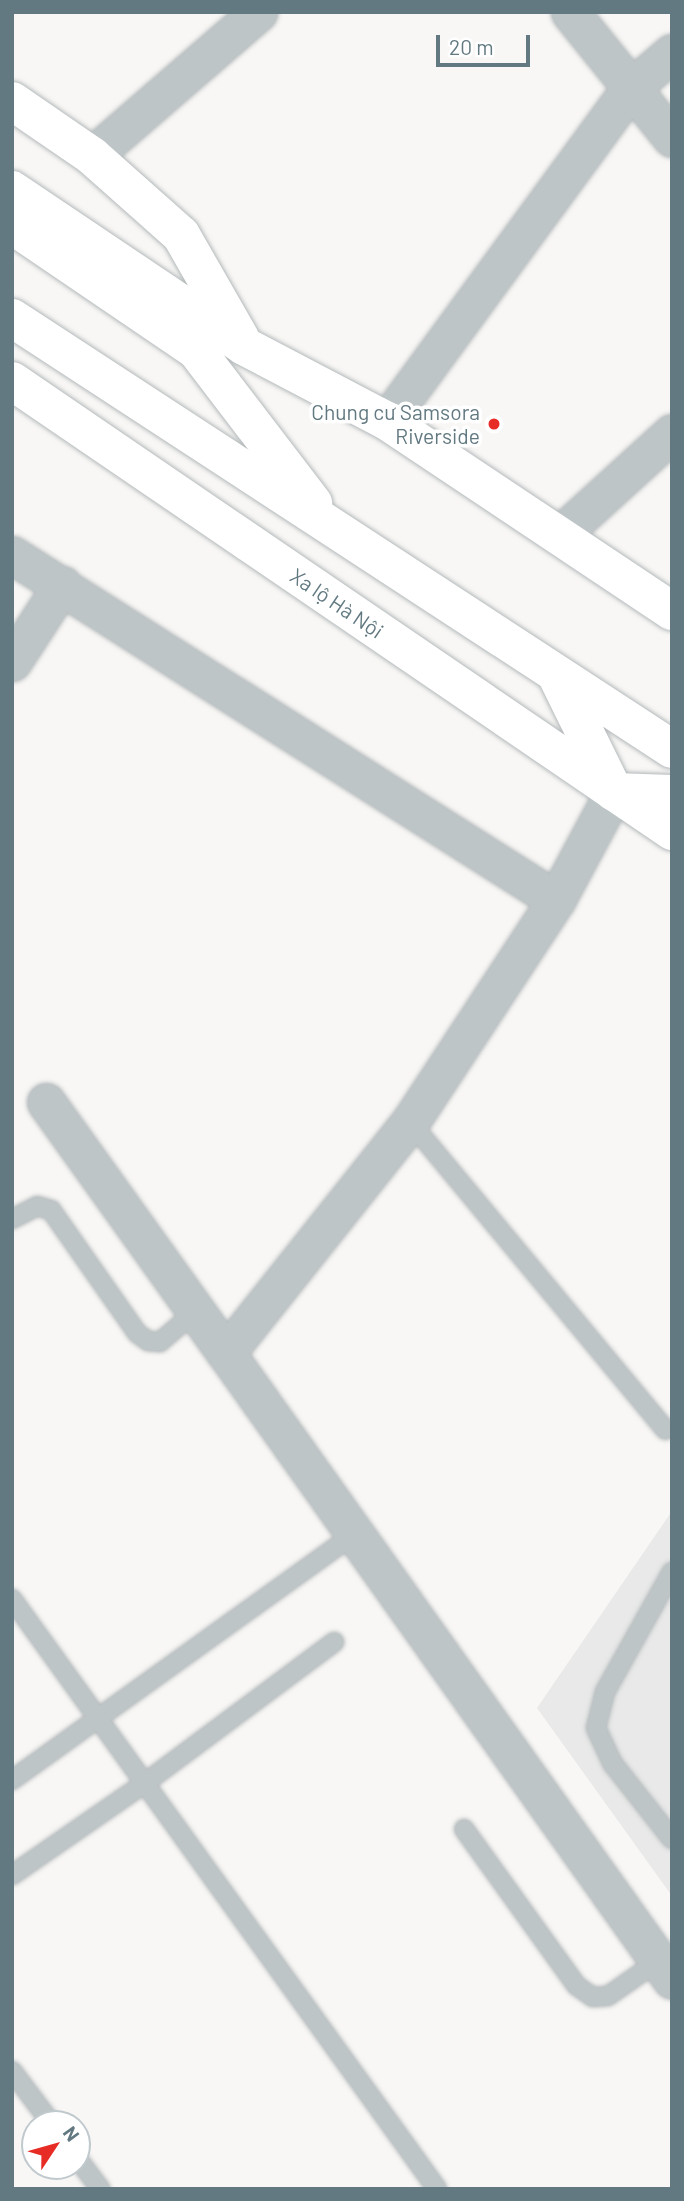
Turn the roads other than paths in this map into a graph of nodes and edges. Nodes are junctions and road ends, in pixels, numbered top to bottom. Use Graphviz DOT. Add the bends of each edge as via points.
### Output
graph roads {
  1 [pos="258,12"];
  2 [pos="569,12"];
  3 [pos="672,53"];
  4 [pos="631,88"];
  5 [pos="12,101"];
  6 [pos="672,138"];
  7 [pos="92,156"];
  8 [pos="12,190"];
  9 [pos="12,225"];
  10 [pos="12,318"];
  11 [pos="244,346"];
  12 [pos="12,381"];
  13 [pos="387,421"];
  14 [pos="672,433"];
  15 [pos="332,527"];
  16 [pos="561,534"];
  17 [pos="12,555"];
  18 [pos="62,585"];
  19 [pos="672,611"];
  20 [pos="12,662"];
  21 [pos="556,673"];
  22 [pos="672,749"];
  23 [pos="614,792"];
  24 [pos="672,794"];
  25 [pos="672,831"];
  26 [pos="556,900"];
  27 [pos="46,1102"];
  28 [pos="410,1122"];
  29 [pos="12,1219"];
  30 [pos="195,1311"];
  31 [pos="226,1353"];
  32 [pos="666,1430"];
  33 [pos="352,1536"];
  34 [pos="672,1572"];
  35 [pos="12,1599"];
  36 [pos="334,1642"];
  37 [pos="99,1719"];
  38 [pos="12,1780"];
  39 [pos="145,1783"];
  40 [pos="464,1829"];
  41 [pos="672,1839"];
  42 [pos="12,1875"];
  43 [pos="665,1970"];
  44 [pos="12,2071"];
  45 [pos="41,2110"];
  46 [pos="437,2189"];
  1 -- 7 [label="street"];
  2 -- 4 [label="street"];
  3 -- 4 [label="street"];
  4 -- 6 [label="street"];
  4 -- 13 [label="street"];
  5 -- 7 [label="highway"];
  7 -- 11 [label="highway" via="181,235"];
  8 -- 11 [label="highway"];
  9 -- 15 [label="highway" via="196,350"];
  10 -- 15 [label="highway"];
  11 -- 13 [label="highway"];
  12 -- 23 [label="highway, Xa lộ Hà Nội"];
  13 -- 16 [label="highway"];
  14 -- 16 [label="street"];
  15 -- 21 [label="highway"];
  16 -- 19 [label="highway"];
  17 -- 18 [label="street"];
  18 -- 20 [label="street"];
  18 -- 26 [label="street"];
  21 -- 22 [label="highway"];
  21 -- 23 [label="highway"];
  23 -- 24 [label="highway"];
  23 -- 25 [label="highway, Xa lộ Hà Nội"];
  23 -- 26 [label="street"];
  26 -- 28 [label="street"];
  27 -- 30 [label="street"];
  28 -- 31 [label="street"];
  28 -- 32 [label="lane"];
  29 -- 30 [label="lane" via="37,1206 51,1210 137,1333 148,1341 160,1342"];
  30 -- 31 [label="street"];
  31 -- 33 [label="street"];
  33 -- 37 [label="lane"];
  33 -- 43 [label="street"];
  34 -- 41 [label="lane" via="605,1692 596,1728 613,1765"];
  35 -- 37 [label="lane"];
  36 -- 39 [label="lane"];
  37 -- 38 [label="lane"];
  37 -- 39 [label="lane"];
  39 -- 42 [label="lane"];
  39 -- 46 [label="lane"];
  40 -- 43 [label="lane" via="577,1986 593,1997 608,1996"];
  44 -- 45 [label="lane"];
}
